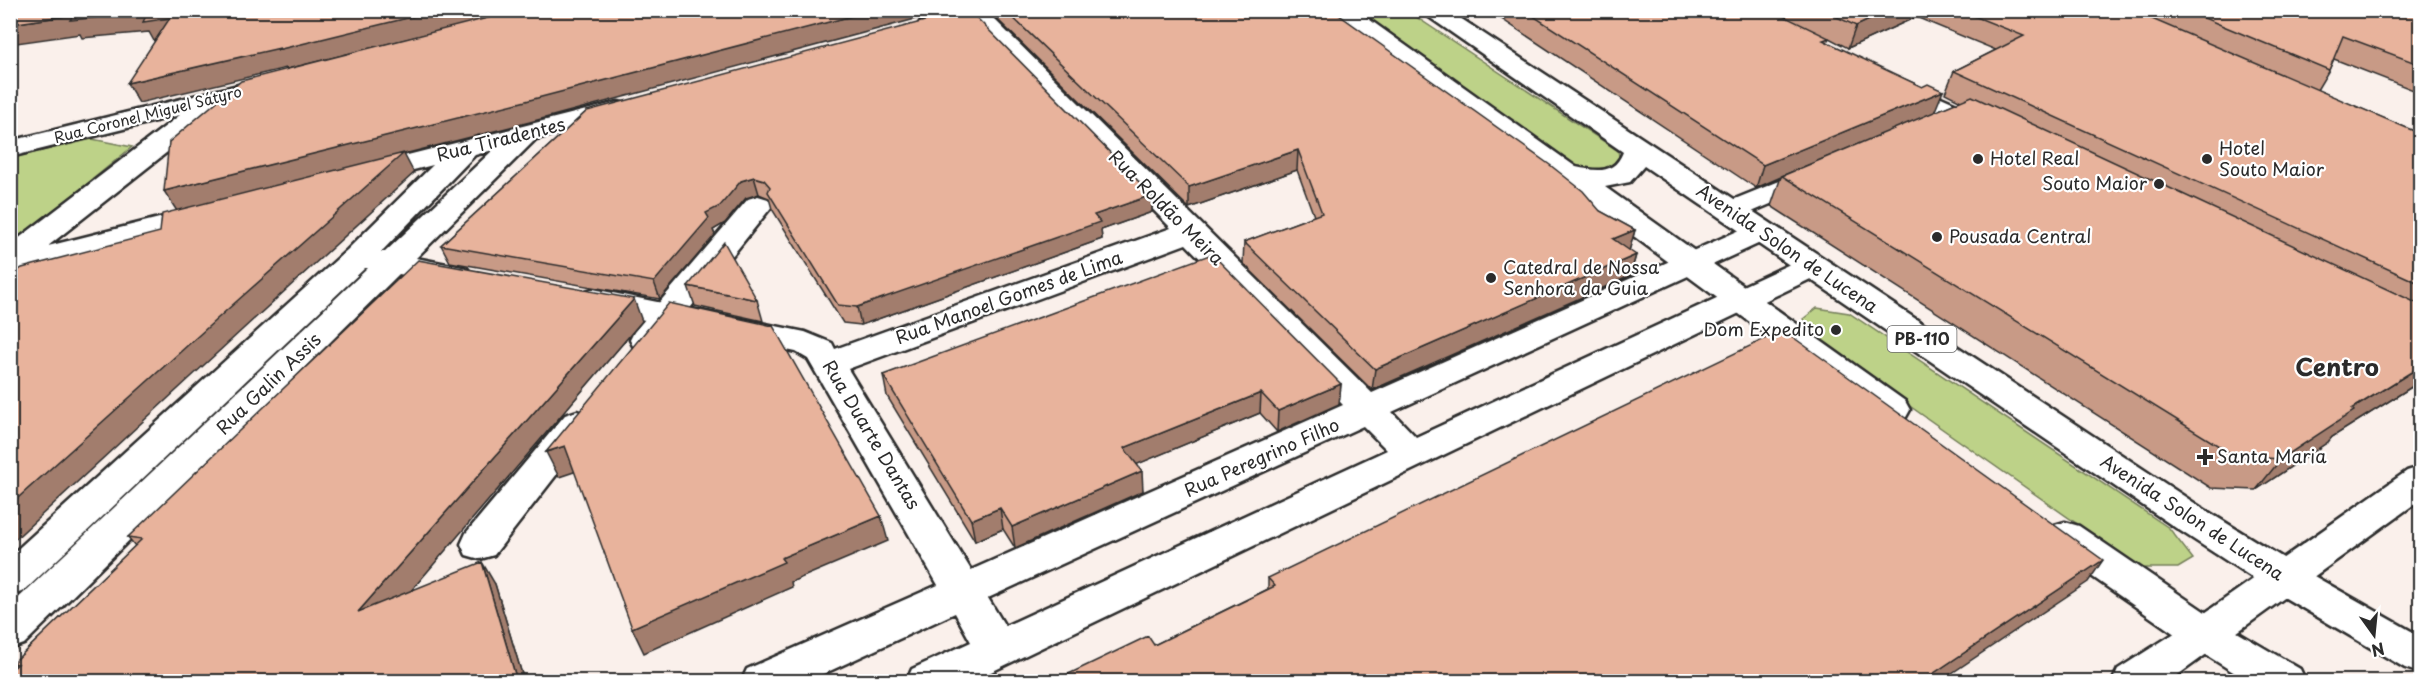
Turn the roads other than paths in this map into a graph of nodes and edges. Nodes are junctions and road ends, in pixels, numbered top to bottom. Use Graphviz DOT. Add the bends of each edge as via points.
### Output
graph roads {
  1 [pos="1341,10"];
  2 [pos="1431,10"];
  3 [pos="980,12"];
  4 [pos="907,33"];
  5 [pos="1869,72"];
  6 [pos="287,81"];
  7 [pos="218,99"];
  8 [pos="642,104"];
  9 [pos="1900,115"];
  10 [pos="1928,115"];
  11 [pos="526,134"];
  12 [pos="2011,139"];
  13 [pos="467,148"];
  14 [pos="10,149"];
  15 [pos="1638,149"];
  16 [pos="1832,156"];
  17 [pos="1568,174"];
  18 [pos="340,181"];
  19 [pos="1719,203"];
  20 [pos="758,205"];
  21 [pos="226,210"];
  22 [pos="1189,232"];
  23 [pos="1760,232"];
  24 [pos="357,257"];
  25 [pos="10,263"];
  26 [pos="394,263"];
  27 [pos="1692,263"];
  28 [pos="1812,266"];
  29 [pos="486,280"];
  30 [pos="565,294"];
  31 [pos="1743,299"];
  32 [pos="668,313"];
  33 [pos="630,359"];
  34 [pos="830,363"];
  35 [pos="600,396"];
  36 [pos="1369,409"];
  37 [pos="1916,426"];
  38 [pos="1412,454"];
  39 [pos="2421,481"];
  40 [pos="2040,518"];
  41 [pos="480,544"];
  42 [pos="2284,578"];
  43 [pos="10,580"];
  44 [pos="964,592"];
  45 [pos="10,632"];
  46 [pos="2206,634"];
  47 [pos="997,649"];
  48 [pos="2421,656"];
  49 [pos="762,681"];
  50 [pos="927,681"];
  51 [pos="2133,681"];
  52 [pos="2285,681"];
  1 -- 17 [label="street"];
  2 -- 15 [label="street, Avenida Solon de Lucena / PB-110"];
  3 -- 4 [label="street"];
  3 -- 22 [label="street, Rua Roldão Meira"];
  5 -- 10 [label="street"];
  6 -- 7 [label="street, Rua Coronel Miguel Sátyro"];
  7 -- 14 [label="street, Rua Coronel Miguel Sátyro"];
  7 -- 25 [label="street"];
  8 -- 11 [label="street, Rua Tiradentes"];
  9 -- 10 [label="street"];
  10 -- 12 [label="street" via="1957,114"];
  11 -- 13 [label="street, Rua Tiradentes"];
  11 -- 26 [label="street, Rua Galin Assis"];
  13 -- 18 [label="street, Rua Tiradentes"];
  13 -- 24 [label="street, Rua Galin Assis"];
  15 -- 17 [label="street" via="1634,166 1621,176 1598,179"];
  15 -- 19 [label="street, Avenida Solon de Lucena / PB-110"];
  16 -- 19 [label="street"];
  17 -- 27 [label="street"];
  19 -- 23 [label="street, Avenida Solon de Lucena / PB-110"];
  20 -- 32 [label="street"];
  21 -- 25 [label="street"];
  22 -- 34 [label="street, Rua Manoel Gomes de Lima"];
  22 -- 36 [label="street, Rua Roldão Meira"];
  23 -- 27 [label="street, Rua Peregrino Filho"];
  23 -- 28 [label="street, Avenida Solon de Lucena / PB-110"];
  24 -- 26 [label="street"];
  24 -- 43 [label="street, Rua Galin Assis"];
  26 -- 29 [label="street"];
  26 -- 45 [label="street, Rua Galin Assis"];
  27 -- 31 [label="street"];
  27 -- 36 [label="street, Rua Peregrino Filho"];
  28 -- 31 [label="street"];
  28 -- 42 [label="street, Avenida Solon de Lucena / PB-110"];
  30 -- 32 [label="street, Rua Duarte Dantas"];
  31 -- 37 [label="street"];
  31 -- 38 [label="street"];
  32 -- 33 [label="street"];
  32 -- 34 [label="street, Rua Duarte Dantas" via="805,343 820,351"];
  34 -- 44 [label="street, Rua Duarte Dantas"];
  35 -- 41 [label="street"];
  36 -- 38 [label="street, Rua Roldão Meira"];
  36 -- 44 [label="street, Rua Peregrino Filho"];
  38 -- 47 [label="street"];
  39 -- 42 [label="street"];
  40 -- 46 [label="street"];
  42 -- 46 [label="street"];
  42 -- 48 [label="street, Avenida Solon de Lucena / PB-110"];
  44 -- 47 [label="street, Rua Duarte Dantas"];
  44 -- 49 [label="street, Rua Peregrino Filho"];
  46 -- 51 [label="street"];
  46 -- 52 [label="street"];
  47 -- 50 [label="street"];
}
